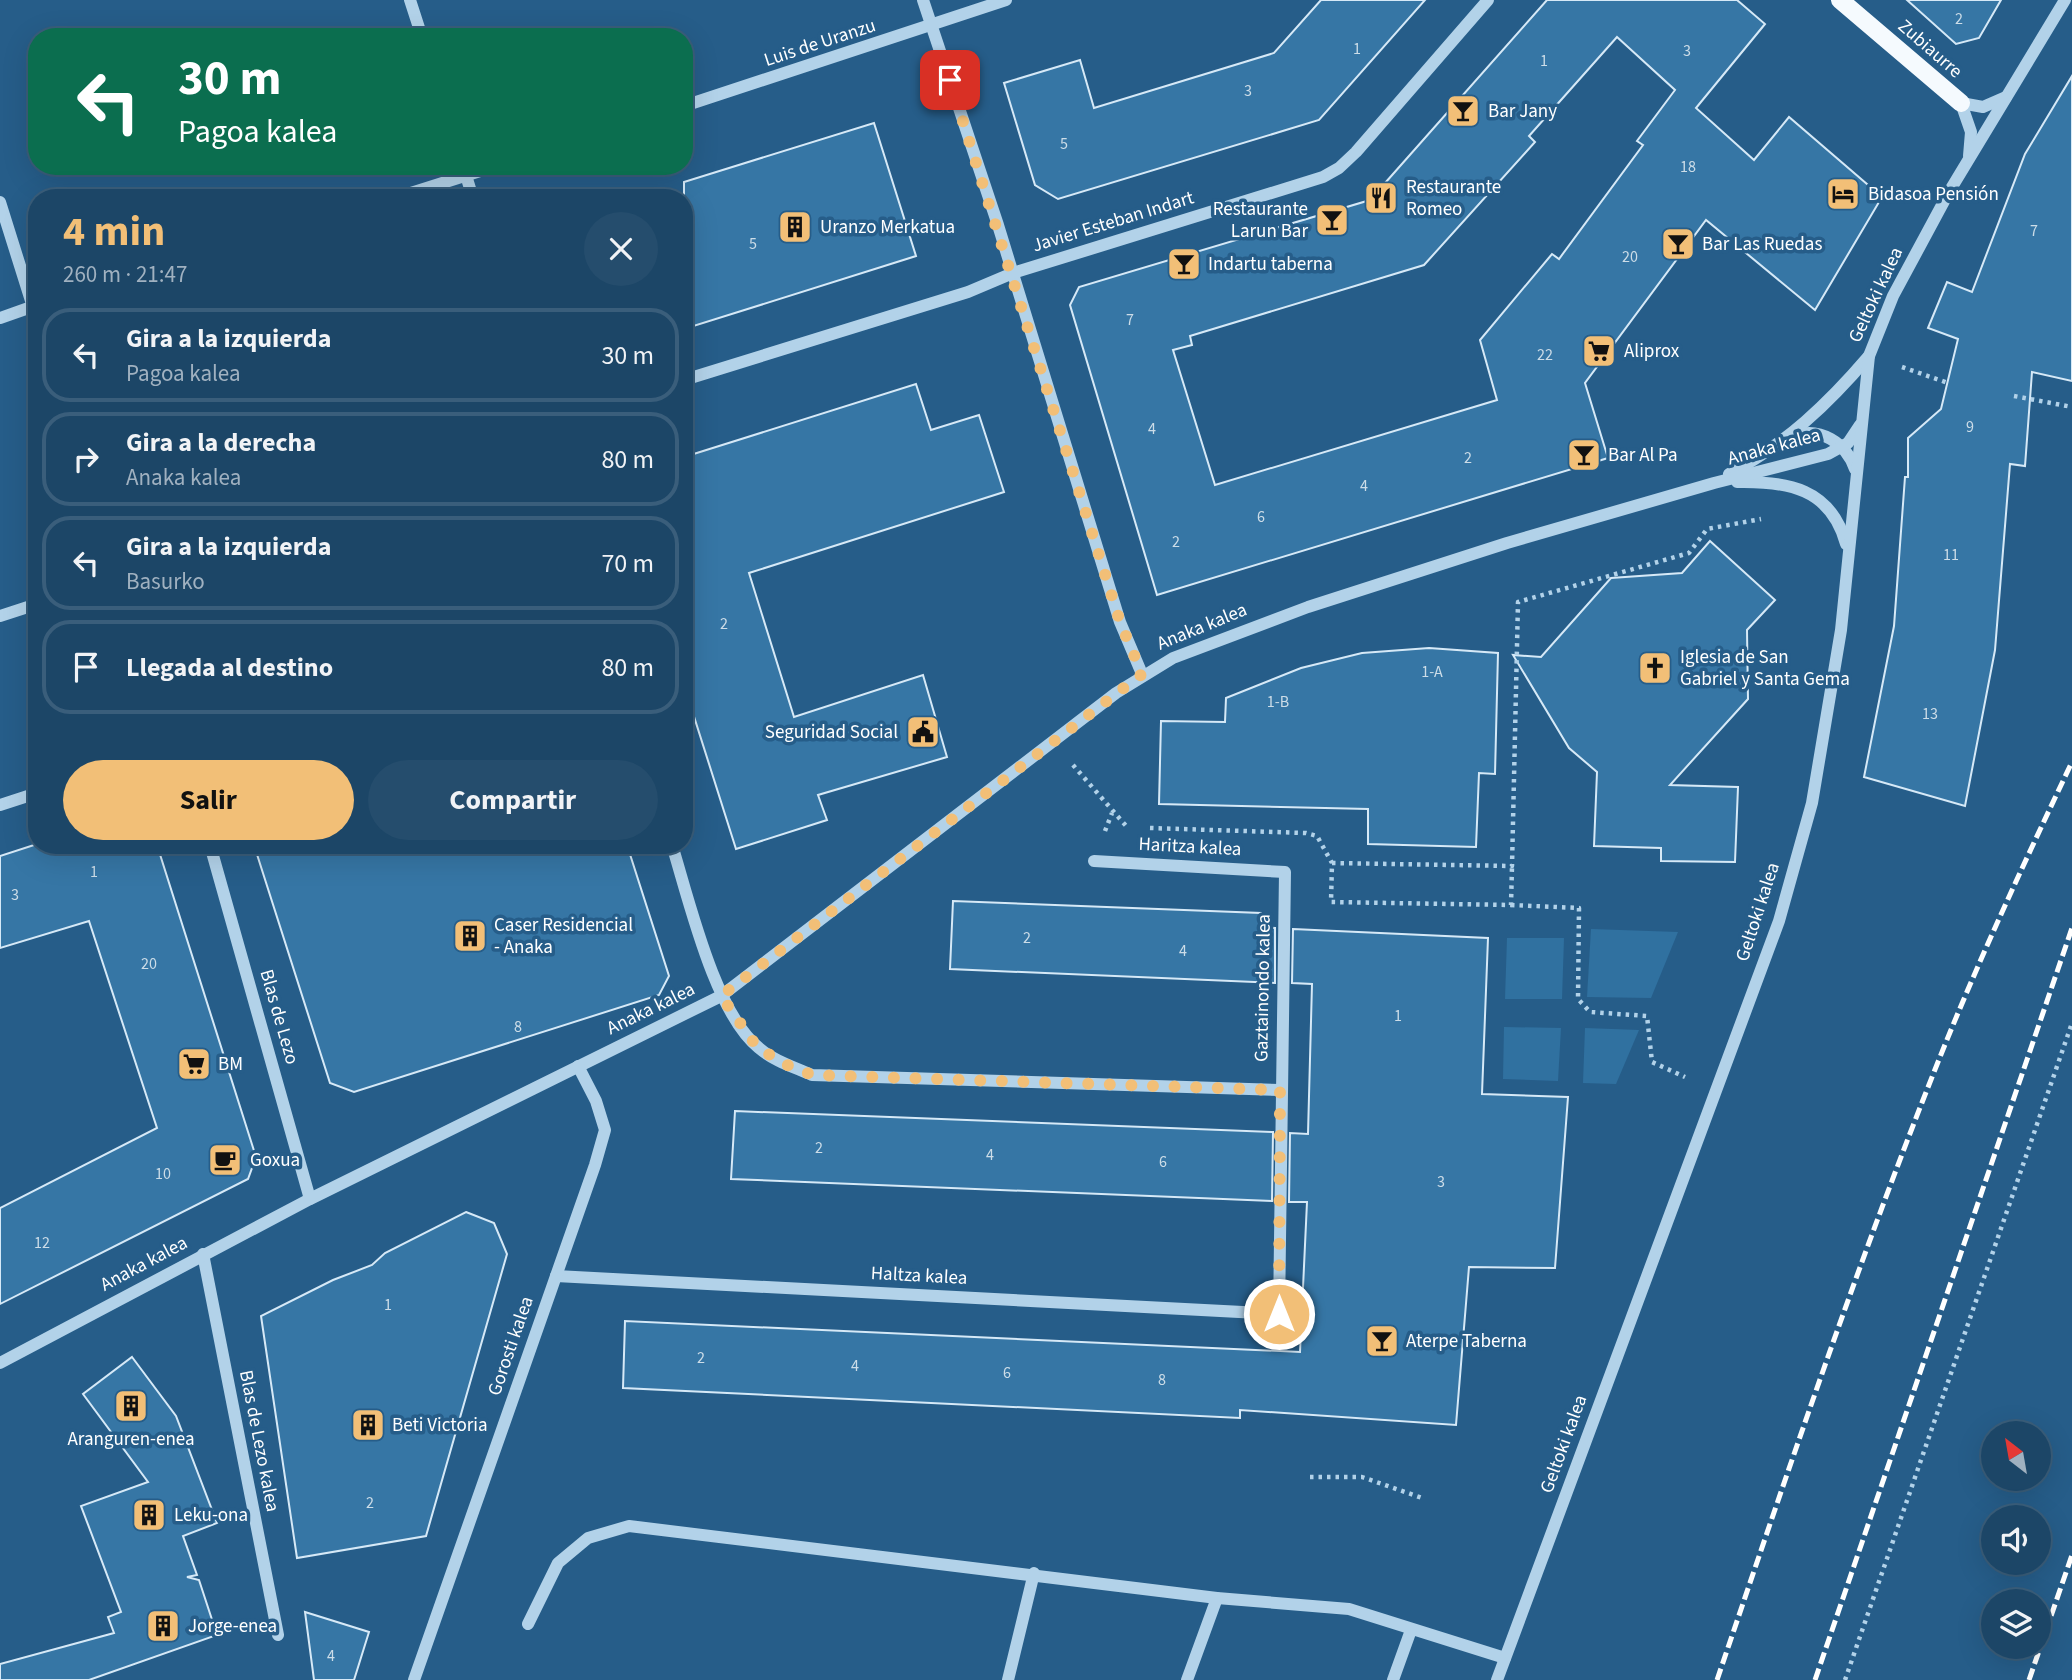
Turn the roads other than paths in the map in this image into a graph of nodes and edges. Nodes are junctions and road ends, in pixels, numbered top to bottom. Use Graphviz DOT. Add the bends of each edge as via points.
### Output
graph roads {
  1 [pos="411,0"];
  2 [pos="923,0"];
  3 [pos="1006,0"];
  4 [pos="1488,0"];
  5 [pos="1840,0"];
  6 [pos="2064,0"];
  7 [pos="932,25"];
  8 [pos="419,28"];
  9 [pos="2006,97"];
  10 [pos="693,103"];
  11 [pos="1961,103"];
  12 [pos="1968,163"];
  13 [pos="454,175"];
  14 [pos="418,189"];
  15 [pos="0,202"];
  16 [pos="1013,273"];
  17 [pos="28,288"];
  18 [pos="28,308"];
  19 [pos="0,318"];
  20 [pos="1869,355"];
  21 [pos="693,377"];
  22 [pos="1860,425"];
  23 [pos="1786,439"];
  24 [pos="1843,447"];
  25 [pos="1856,472"];
  26 [pos="1714,483"];
  27 [pos="1848,551"];
  28 [pos="28,607"];
  29 [pos="0,616"];
  30 [pos="1142,674"];
  31 [pos="28,796"];
  32 [pos="0,805"];
  33 [pos="213,854"];
  34 [pos="675,854"];
  35 [pos="1094,861"];
  36 [pos="1284,872"];
  37 [pos="721,996"];
  38 [pos="578,1066"];
  39 [pos="1280,1090"];
  40 [pos="310,1199"];
  41 [pos="203,1254"];
  42 [pos="556,1276"];
  43 [pos="1279,1314"];
  44 [pos="0,1363"];
  45 [pos="1034,1573"];
  46 [pos="1217,1598"];
  47 [pos="528,1624"];
  48 [pos="1411,1630"];
  49 [pos="278,1635"];
  50 [pos="1504,1658"];
  51 [pos="414,1680"];
  52 [pos="1008,1680"];
  53 [pos="1187,1680"];
  54 [pos="1393,1680"];
  55 [pos="1496,1680"];
  1 -- 8 [label="street"];
  2 -- 7 [label="street"];
  3 -- 7 [label="street, Luis de Uranzu"];
  4 -- 16 [label="street, Javier Esteban Indart" via="1339,168 1323,177"];
  5 -- 11 [label="main road, Zubiaurre"];
  6 -- 9 [label="street, Geltoki kalea"];
  7 -- 10 [label="street, Luis de Uranzu"];
  7 -- 16 [label="street"];
  9 -- 11 [label="street" via="1983,107"];
  9 -- 12 [label="street, Geltoki kalea"];
  11 -- 12 [label="street, Geltoki kalea" via="1971,132"];
  12 -- 20 [label="street, Geltoki kalea" via="1893,296"];
  13 -- 14 [label="street"];
  15 -- 17 [label="street"];
  16 -- 21 [label="street, Javier Esteban Indart" via="968,292"];
  16 -- 30 [label="street" via="1120,622"];
  18 -- 19 [label="street"];
  20 -- 22 [label="street, Geltoki kalea"];
  20 -- 23 [label="street, Anaka kalea" via="1837,394"];
  22 -- 24 [label="street, Anaka kalea"];
  22 -- 25 [label="street, Geltoki kalea"];
  23 -- 24 [label="street, Anaka kalea" via="1801,433 1817,434"];
  23 -- 26 [label="street, Anaka kalea"];
  24 -- 25 [label="street, Anaka kalea"];
  24 -- 26 [label="street, Anaka kalea"];
  25 -- 27 [label="street, Geltoki kalea"];
  26 -- 27 [label="street, Anaka kalea" via="1791,485 1822,503 1834,517"];
  26 -- 30 [label="street, Anaka kalea" via="1308,607 1184,653"];
  27 -- 50 [label="street, Geltoki kalea" via="1841,630 1812,803 1779,921"];
  28 -- 29 [label="street"];
  30 -- 37 [label="street, Anaka kalea"];
  31 -- 32 [label="street"];
  33 -- 40 [label="street, Blas de Lezo"];
  34 -- 37 [label="street"];
  35 -- 36 [label="street, Haritza kalea"];
  36 -- 39 [label="street, Gaztainondo kalea"];
  37 -- 38 [label="street, Anaka kalea"];
  37 -- 39 [label="street" via="757,1047 812,1075"];
  38 -- 40 [label="street, Anaka kalea"];
  38 -- 42 [label="street, Gorosti kalea" via="605,1130"];
  39 -- 43 [label="street, Gaztainondo kalea"];
  40 -- 41 [label="street, Anaka kalea"];
  41 -- 44 [label="street, Anaka kalea"];
  41 -- 49 [label="street, Blas de Lezo kalea"];
  42 -- 43 [label="street, Haltza kalea"];
  42 -- 51 [label="street, Gorosti kalea"];
  45 -- 46 [label="street"];
  45 -- 47 [label="street" via="629,1526 587,1538 558,1563"];
  45 -- 52 [label="street"];
  46 -- 48 [label="street" via="1349,1609"];
  46 -- 53 [label="street"];
  48 -- 50 [label="street"];
  48 -- 54 [label="street"];
  50 -- 55 [label="street, Geltoki kalea"];
}
